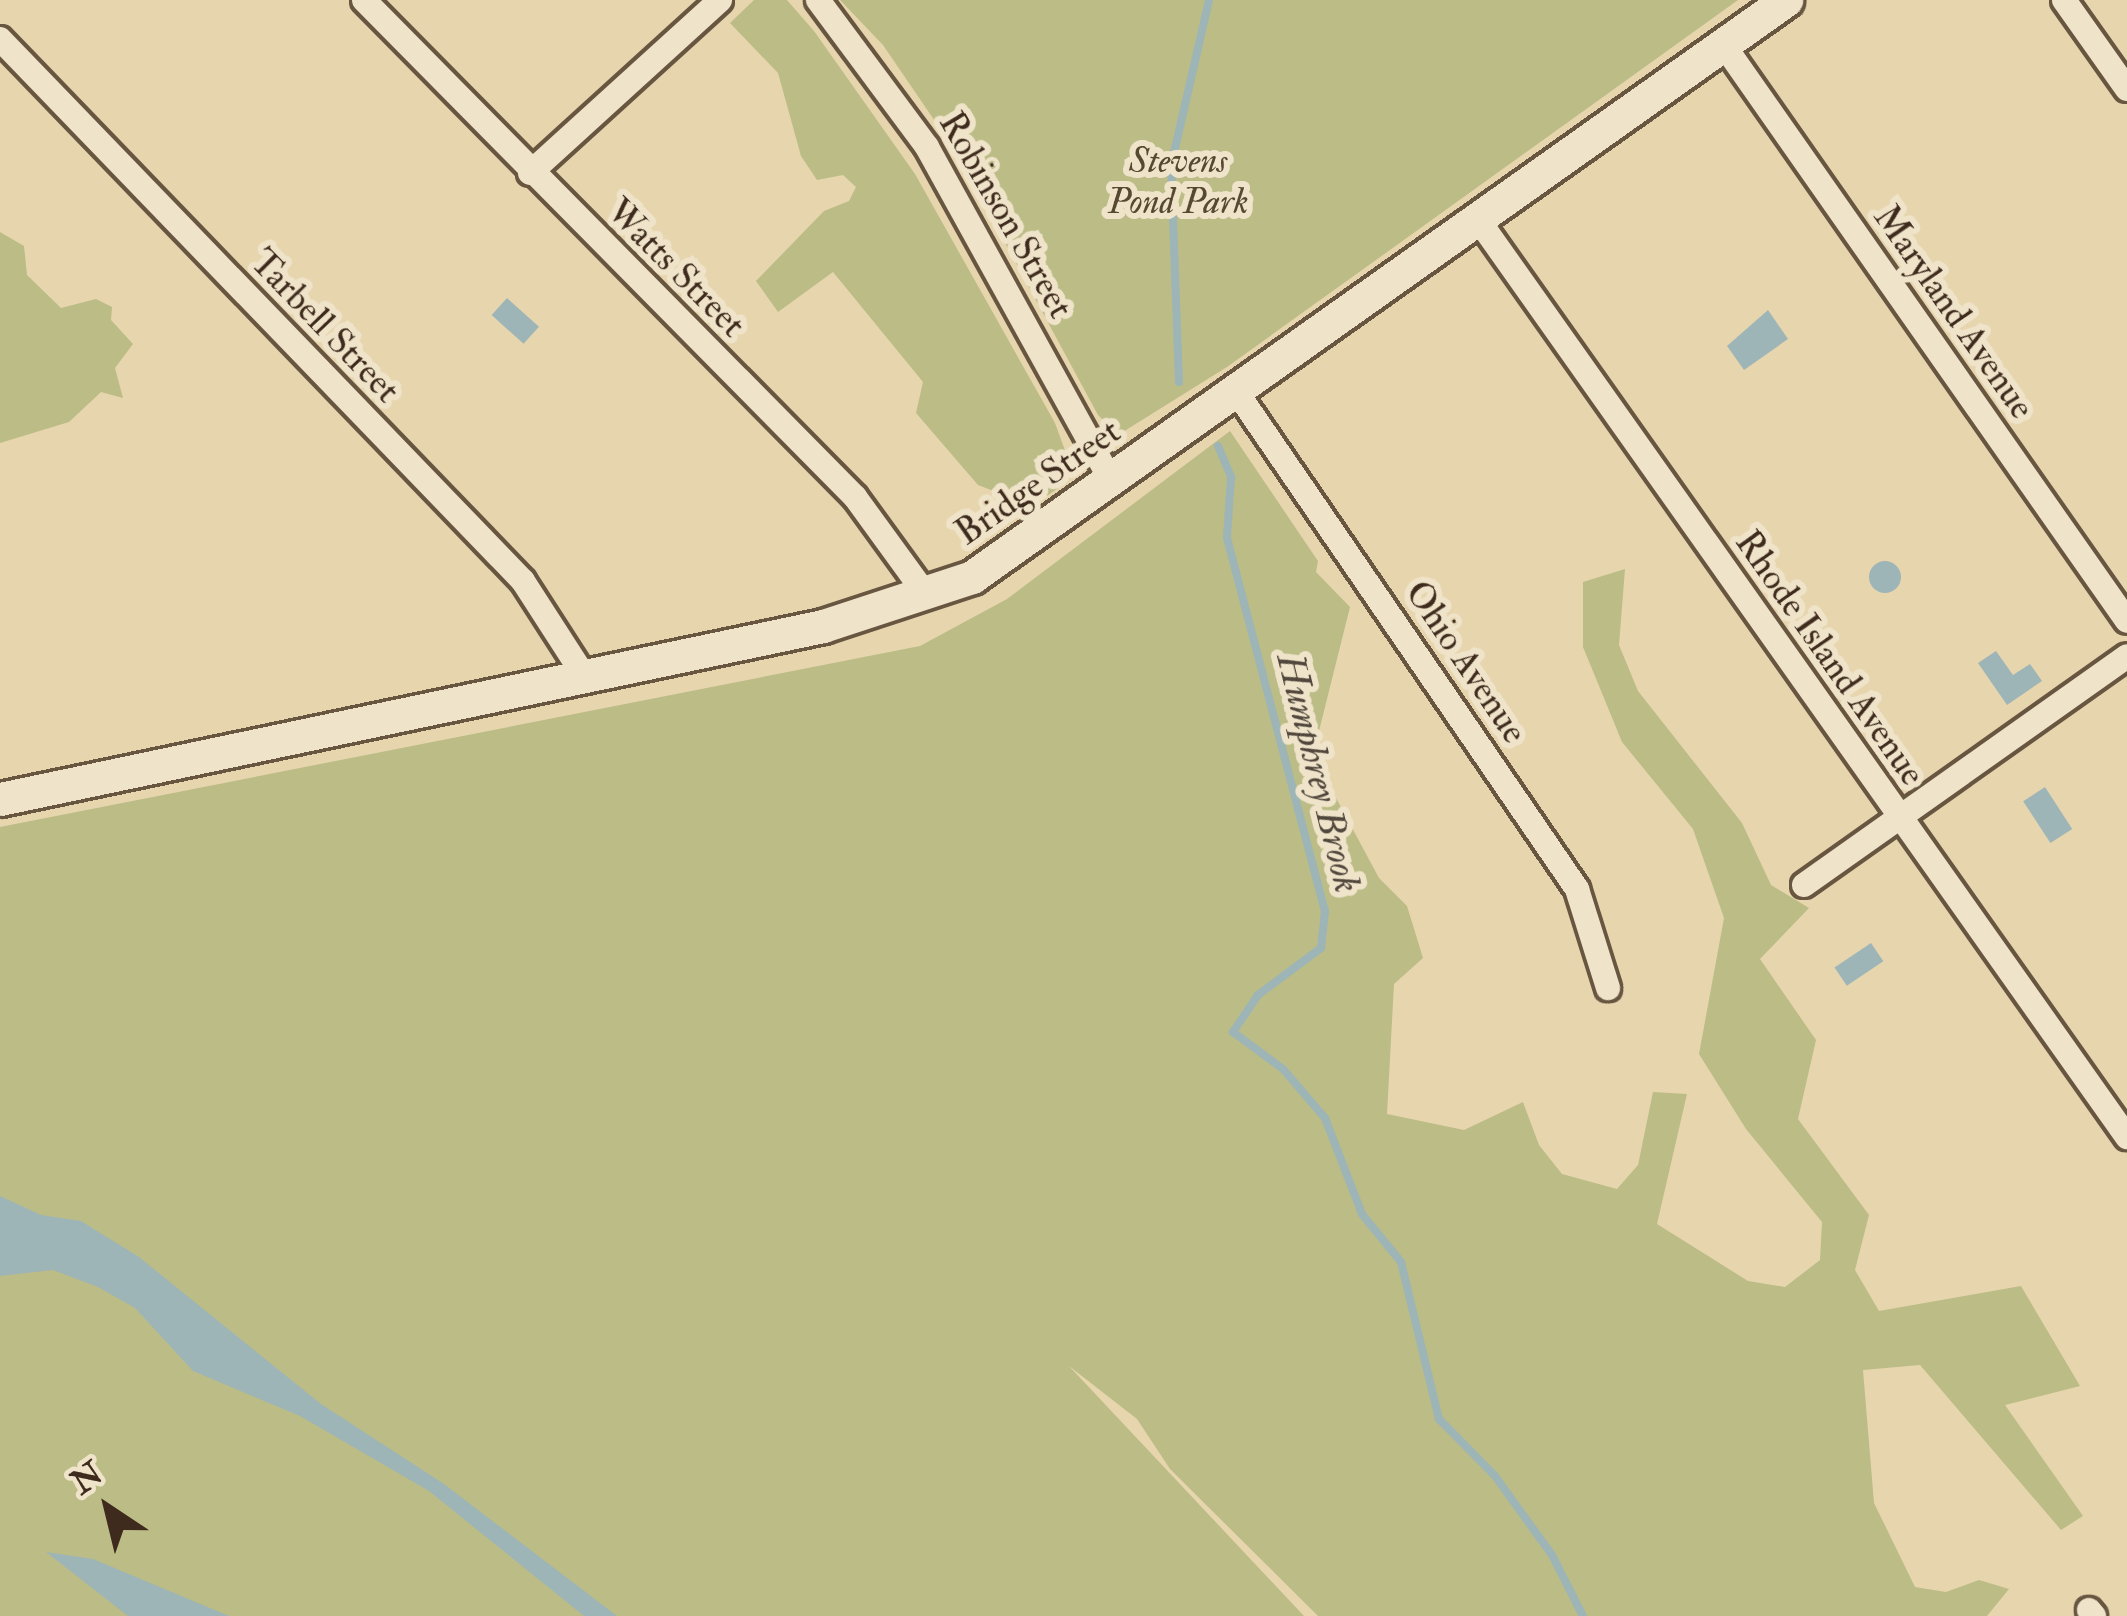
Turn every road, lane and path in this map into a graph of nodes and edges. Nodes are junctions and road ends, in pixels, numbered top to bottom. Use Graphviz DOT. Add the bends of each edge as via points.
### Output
graph roads {
  1 [pos="364,0"];
  2 [pos="719,0"];
  3 [pos="818,0"];
  4 [pos="1786,0"];
  5 [pos="2064,0"];
  6 [pos="0,39"];
  7 [pos="1723,44"];
  8 [pos="2127,89"];
  9 [pos="530,173"];
  10 [pos="1477,218"];
  11 [pos="1235,391"];
  12 [pos="1111,480"];
  13 [pos="927,596"];
  14 [pos="2127,621"];
  15 [pos="2127,656"];
  16 [pos="583,674"];
  17 [pos="0,799"];
  18 [pos="1898,818"];
  19 [pos="1804,885"];
  20 [pos="1608,988"];
  21 [pos="2127,1138"];
  1 -- 9 [label="street, Watts Street"];
  2 -- 9 [label="street"];
  3 -- 12 [label="street, Robinson Street" via="927,147"];
  4 -- 7 [label="street, Bridge Street"];
  5 -- 8 [label="street"];
  6 -- 16 [label="street, Tarbell Street" via="523,581"];
  7 -- 10 [label="street, Bridge Street"];
  7 -- 14 [label="street, Maryland Avenue"];
  9 -- 13 [label="street, Watts Street" via="855,497"];
  10 -- 11 [label="street, Bridge Street"];
  10 -- 18 [label="street, Rhode Island Avenue"];
  11 -- 12 [label="street, Bridge Street"];
  11 -- 20 [label="street, Ohio Avenue" via="1576,889"];
  12 -- 13 [label="street, Bridge Street" via="1005,559"];
  13 -- 16 [label="street, Bridge Street"];
  15 -- 18 [label="street"];
  16 -- 17 [label="street, Bridge Street"];
  18 -- 19 [label="street"];
  18 -- 21 [label="street, Rhode Island Avenue"];
}
